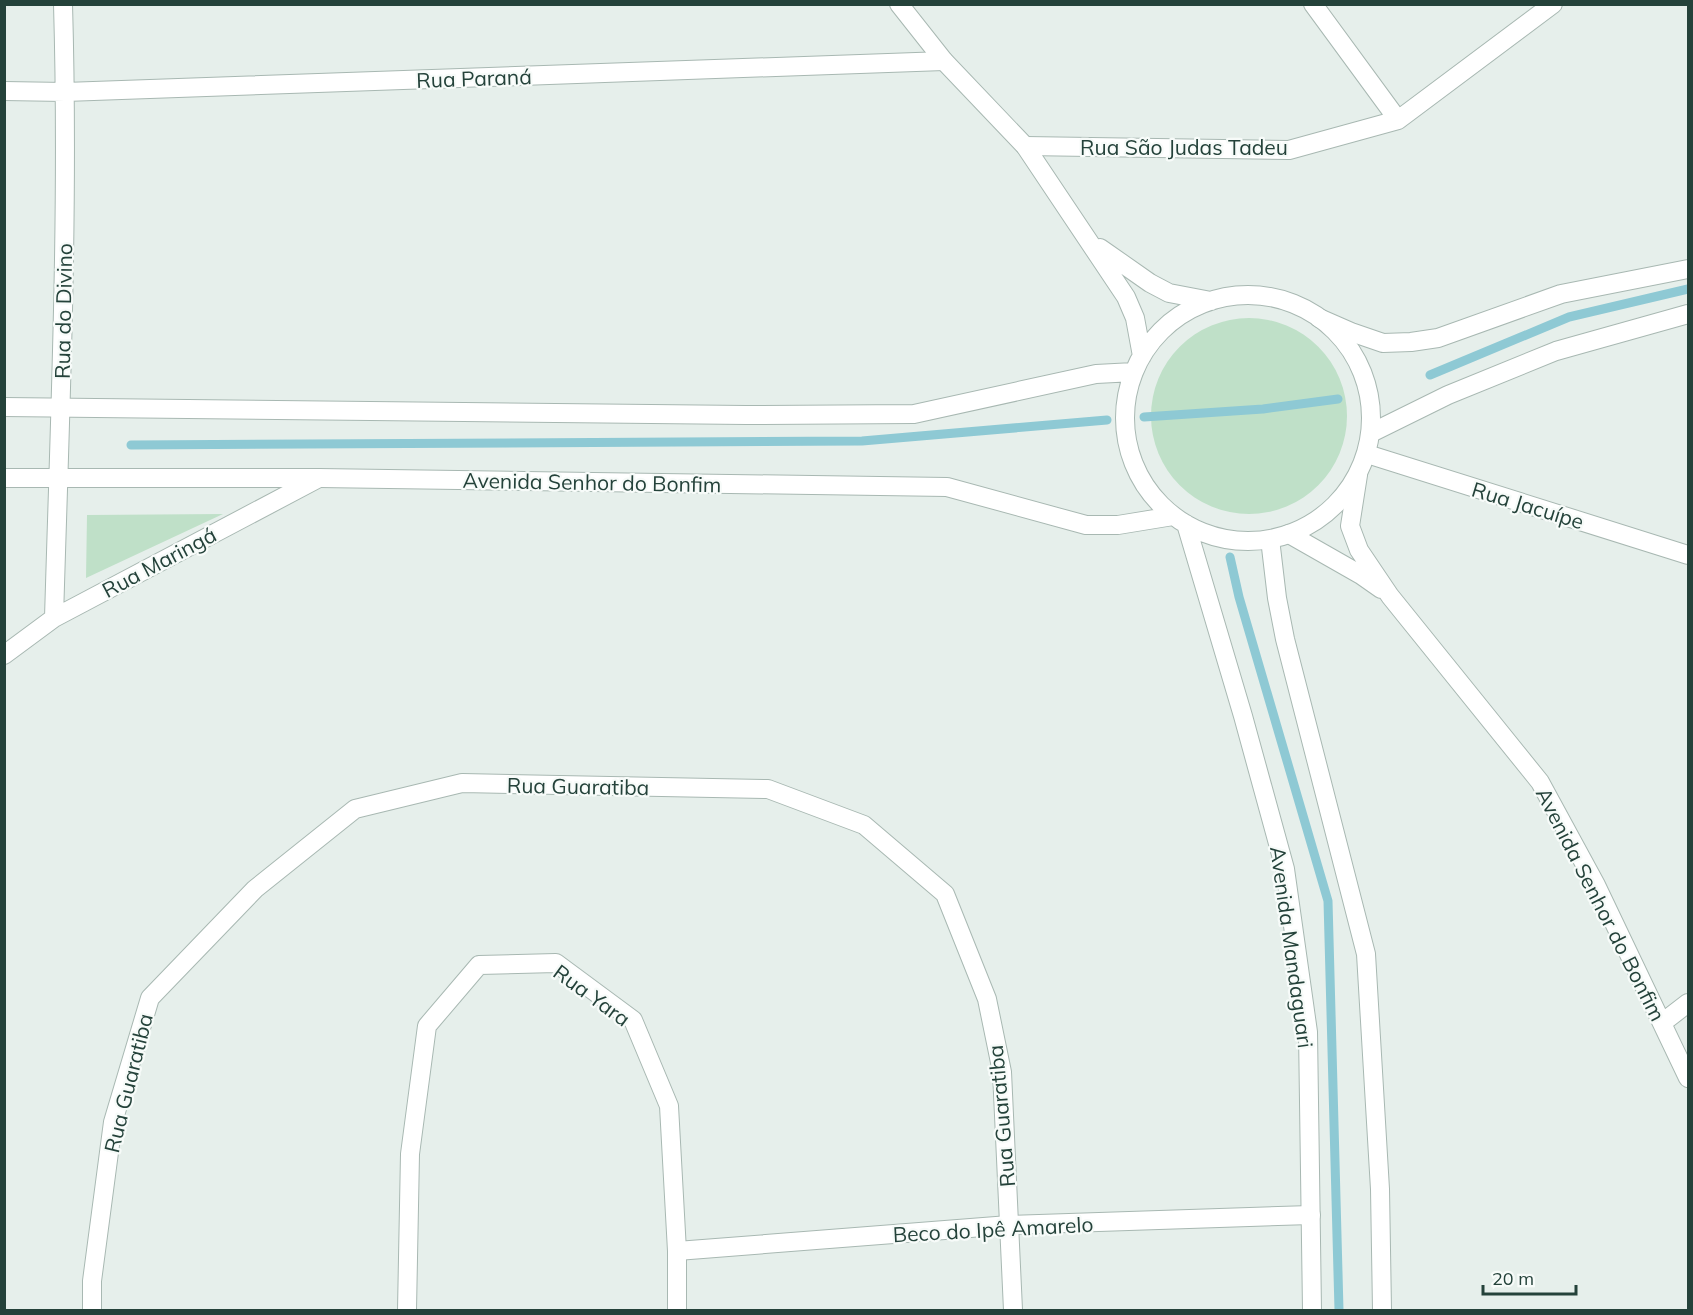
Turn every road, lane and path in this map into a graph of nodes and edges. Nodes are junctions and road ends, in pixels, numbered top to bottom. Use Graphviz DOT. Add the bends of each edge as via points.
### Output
graph roads {
  1 [pos="63,4"];
  2 [pos="899,4"];
  3 [pos="1313,4"];
  4 [pos="1553,4"];
  5 [pos="944,62"];
  6 [pos="4,91"];
  7 [pos="65,92"];
  8 [pos="1398,120"];
  9 [pos="1025,146"];
  10 [pos="1087,238"];
  11 [pos="1689,269"];
  12 [pos="1212,301"];
  13 [pos="1689,314"];
  14 [pos="1319,318"];
  15 [pos="1142,356"];
  16 [pos="1134,372"];
  17 [pos="4,407"];
  18 [pos="62,407"];
  19 [pos="1371,433"];
  20 [pos="1366,454"];
  21 [pos="1358,475"];
  22 [pos="4,478"];
  23 [pos="319,478"];
  24 [pos="58,479"];
  25 [pos="1180,520"];
  26 [pos="1289,534"];
  27 [pos="1270,539"];
  28 [pos="1689,555"];
  29 [pos="1390,596"];
  30 [pos="54,618"];
  31 [pos="4,655"];
  32 [pos="1689,1003"];
  33 [pos="1662,1023"];
  34 [pos="1689,1078"];
  35 [pos="1311,1215"];
  36 [pos="1009,1225"];
  37 [pos="676,1251"];
  38 [pos="92,1311"];
  39 [pos="407,1311"];
  40 [pos="677,1311"];
  41 [pos="1013,1311"];
  42 [pos="1312,1311"];
  43 [pos="1382,1311"];
  1 -- 7 [label="street, Rua do Divino"];
  2 -- 5 [label="street"];
  3 -- 8 [label="street"];
  4 -- 8 [label="street, Rua São Judas Tadeu"];
  5 -- 7 [label="street, Rua Paraná"];
  5 -- 9 [label="street"];
  6 -- 7 [label="street, Rua Paraná"];
  7 -- 18 [label="street, Rua do Divino"];
  8 -- 9 [label="street, Rua São Judas Tadeu" via="1289,150"];
  9 -- 10 [label="street"];
  10 -- 12 [label="street" via="1169,293"];
  10 -- 15 [label="street" via="1126,297 1135,318"];
  11 -- 14 [label="street" via="1561,294 1438,338 1411,342 1383,343"];
  12 -- 14 [label="street" via="1267,297 1286,301"];
  12 -- 15 [label="street" via="1179,317"];
  13 -- 19 [label="street" via="1556,351 1448,395"];
  14 -- 19 [label="street" via="1343,341 1360,368 1368,389"];
  15 -- 16 [label="street"];
  16 -- 18 [label="street" via="1096,374 915,414"];
  16 -- 25 [label="street" via="1125,418 1129,450 1150,493"];
  17 -- 18 [label="street"];
  18 -- 24 [label="street, Rua do Divino"];
  19 -- 20 [label="street"];
  20 -- 21 [label="street"];
  20 -- 28 [label="street, Rua Jacuípe"];
  21 -- 26 [label="street" via="1336,505"];
  21 -- 29 [label="street, Avenida Senhor do Bonfim" via="1350,526 1359,550"];
  22 -- 24 [label="street, Avenida Senhor do Bonfim"];
  23 -- 24 [label="street, Avenida Senhor do Bonfim"];
  23 -- 25 [label="street, Avenida Senhor do Bonfim" via="947,487 1086,525"];
  23 -- 30 [label="street, Rua Maringá"];
  24 -- 30 [label="street, Rua do Divino"];
  25 -- 27 [label="street" via="1218,538"];
  25 -- 35 [label="street, Avenida Mandaguari" via="1243,716 1285,869 1308,1032"];
  26 -- 27 [label="street"];
  26 -- 29 [label="street, Avenida Senhor do Bonfim"];
  27 -- 43 [label="street" via="1285,639 1366,954 1380,1189"];
  29 -- 33 [label="street, Avenida Senhor do Bonfim" via="1540,782 1596,885"];
  30 -- 31 [label="street, Rua Maringá"];
  32 -- 33 [label="street"];
  33 -- 34 [label="street, Avenida Senhor do Bonfim"];
  35 -- 36 [label="street, Beco do Ipê Amarelo"];
  35 -- 42 [label="street, Avenida Mandaguari"];
  36 -- 37 [label="street, Beco do Ipê Amarelo"];
  36 -- 38 [label="street, Rua Guaratiba" via="1002,1072 987,999 945,894 864,825 768,789 462,783 355,809 255,889 150,998 113,1122 92,1281"];
  36 -- 41 [label="street, Rua Guaratiba"];
  37 -- 39 [label="street, Rua Yara" via="669,1106 633,1020 556,963 479,965 427,1026 410,1154"];
  37 -- 40 [label="street, Rua Yara"];
}
